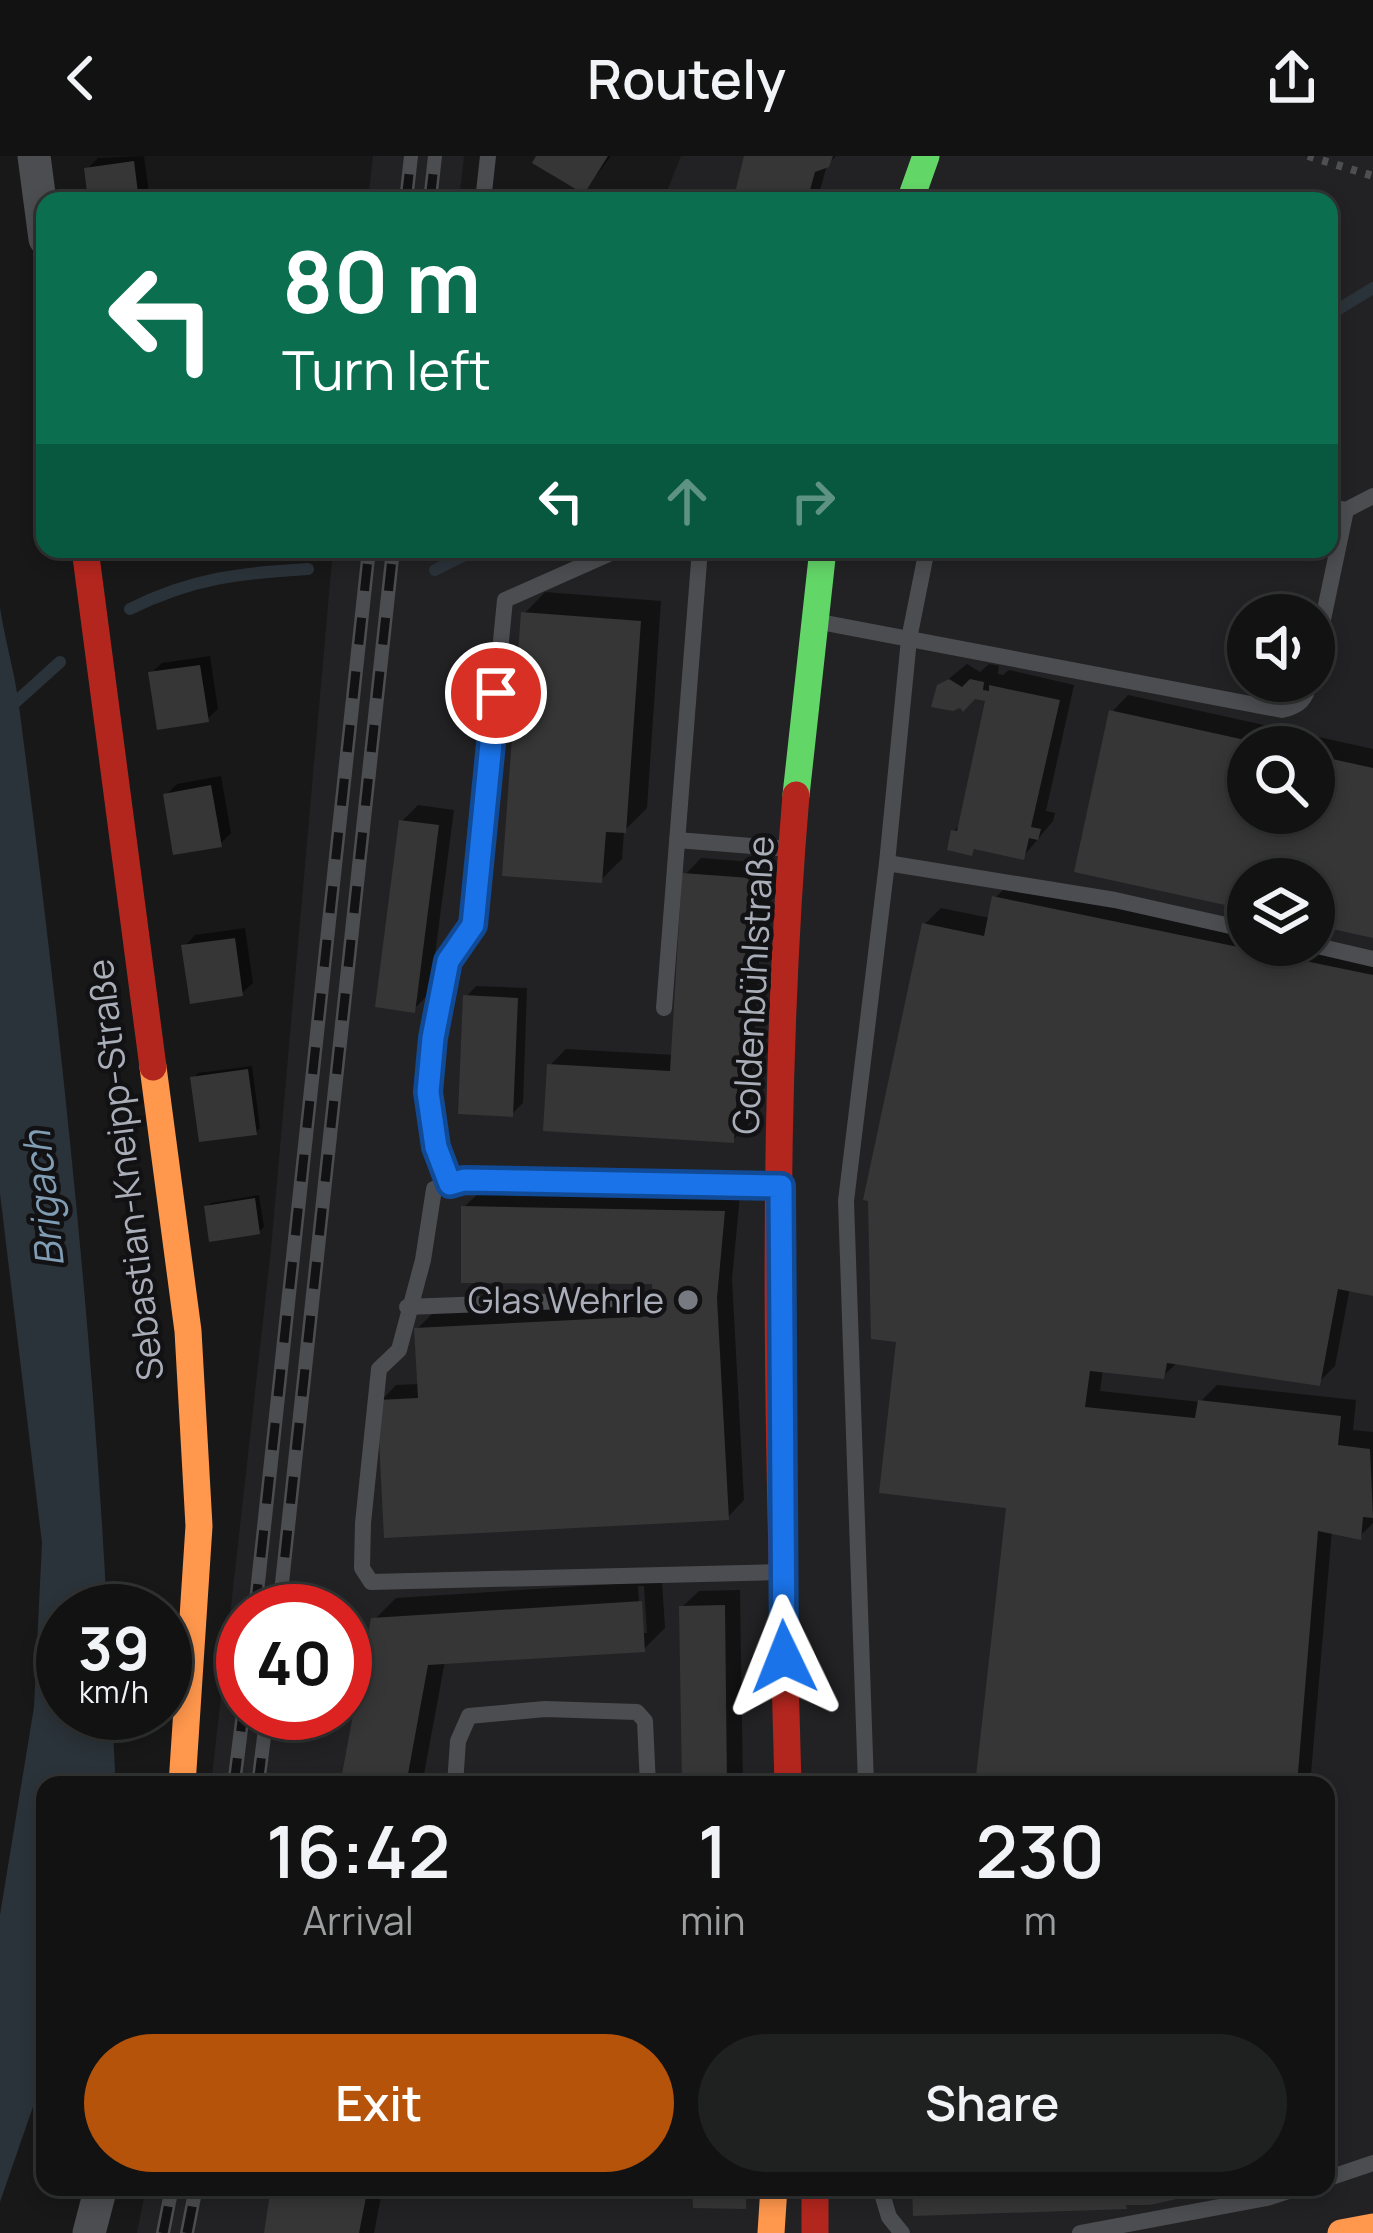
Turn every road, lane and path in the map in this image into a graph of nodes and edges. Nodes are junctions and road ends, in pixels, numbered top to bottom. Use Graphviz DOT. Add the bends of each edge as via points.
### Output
graph roads {
  1 [pos="34,156"];
  2 [pos="488,156"];
  3 [pos="926,156"];
  4 [pos="1308,156"];
  5 [pos="1373,176"];
  6 [pos="39,192"];
  7 [pos="484,192"];
  8 [pos="913,192"];
  9 [pos="1373,496"];
  10 [pos="1338,509"];
  11 [pos="87,558"];
  12 [pos="600,558"];
  13 [pos="699,558"];
  14 [pos="823,558"];
  15 [pos="924,558"];
  16 [pos="1330,558"];
  17 [pos="1325,594"];
  18 [pos="813,620"];
  19 [pos="909,639"];
  20 [pos="1227,700"];
  21 [pos="1240,702"];
  22 [pos="1301,702"];
  23 [pos="677,840"];
  24 [pos="794,849"];
  25 [pos="887,863"];
  26 [pos="1227,925"];
  27 [pos="1335,950"];
  28 [pos="1373,958"];
  29 [pos="664,1008"];
  30 [pos="450,1184"];
  31 [pos="781,1186"];
  32 [pos="616,1299"];
  33 [pos="407,1307"];
  34 [pos="782,1572"];
  35 [pos="183,1776"];
  36 [pos="456,1776"];
  37 [pos="648,1776"];
  38 [pos="788,1776"];
  39 [pos="866,1776"];
  40 [pos="1373,2163"];
  41 [pos="1335,2176"];
  42 [pos="99,2196"];
  43 [pos="773,2196"];
  44 [pos="815,2196"];
  45 [pos="816,2196"];
  46 [pos="883,2196"];
  47 [pos="1264,2196"];
  48 [pos="1373,2227"];
  49 [pos="89,2233"];
  50 [pos="771,2233"];
  51 [pos="814,2233"];
  52 [pos="831,2233"];
  53 [pos="902,2233"];
  54 [pos="1080,2233"];
  55 [pos="1341,2233"];
  1 -- 6 [label="street"];
  2 -- 7 [label="lane"];
  3 -- 8 [label="street"];
  4 -- 5 [label="path"];
  9 -- 10 [label="lane"];
  11 -- 35 [label="street, Sebastian-Kneipp-Straße" via="188,1331 199,1526"];
  12 -- 30 [label="lane" via="505,600 473,925 448,961 433,1038 428,1092"];
  13 -- 23 [label="lane"];
  14 -- 18 [label="street, Goldenbühlstraße"];
  15 -- 19 [label="lane"];
  16 -- 17 [label="lane"];
  18 -- 19 [label="lane"];
  18 -- 24 [label="street, Goldenbühlstraße"];
  19 -- 20 [label="lane"];
  19 -- 25 [label="lane"];
  21 -- 22 [label="lane" via="1282,710"];
  23 -- 24 [label="lane"];
  23 -- 29 [label="lane"];
  24 -- 31 [label="street, Goldenbühlstraße"];
  25 -- 26 [label="lane"];
  25 -- 39 [label="lane" via="847,1201"];
  27 -- 28 [label="lane"];
  30 -- 31 [label="lane"];
  30 -- 33 [label="lane" via="434,1189"];
  31 -- 34 [label="street, Goldenbühlstraße"];
  32 -- 33 [label="lane"];
  33 -- 34 [label="lane" via="399,1350 379,1369 363,1523 362,1568 371,1582"];
  34 -- 38 [label="street, Goldenbühlstraße"];
  36 -- 37 [label="lane" via="470,1716 544,1709 637,1712 645,1721"];
  40 -- 41 [label="lane"];
  42 -- 49 [label="street"];
  43 -- 50 [label="street"];
  44 -- 51 [label="street"];
  45 -- 52 [label="street"];
  46 -- 53 [label="lane"];
  47 -- 54 [label="lane"];
  48 -- 55 [label="street"];
}
